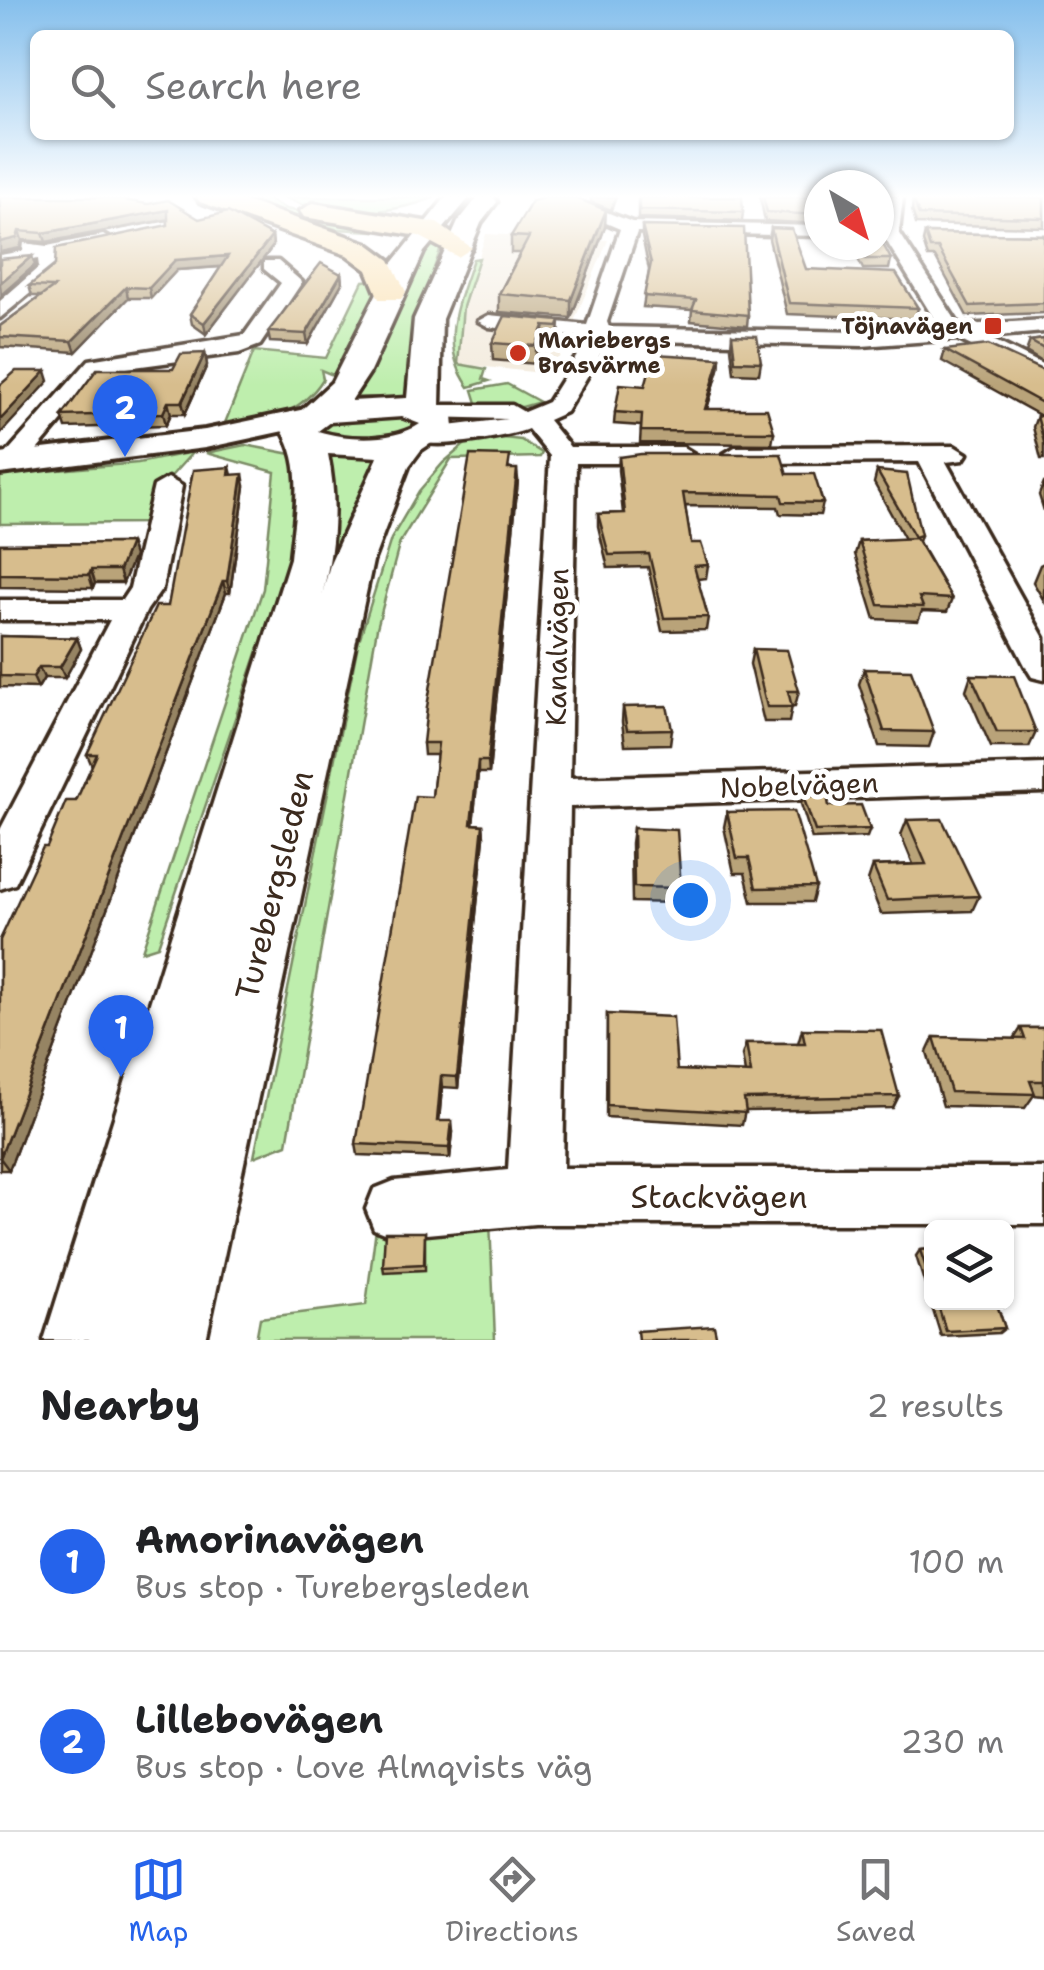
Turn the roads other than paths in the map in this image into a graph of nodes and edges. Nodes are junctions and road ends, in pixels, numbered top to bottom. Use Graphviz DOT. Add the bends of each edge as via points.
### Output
graph roads {
  1 [pos="47,260"];
  2 [pos="374,260"];
  3 [pos="418,260"];
  4 [pos="440,260"];
  5 [pos="618,260"];
  6 [pos="909,260"];
  7 [pos="271,265"];
  8 [pos="390,292"];
  9 [pos="0,312"];
  10 [pos="489,321"];
  11 [pos="1044,326"];
  12 [pos="958,332"];
  13 [pos="602,333"];
  14 [pos="1044,374"];
  15 [pos="532,417"];
  16 [pos="421,424"];
  17 [pos="311,428"];
  18 [pos="563,454"];
  19 [pos="6,463"];
  20 [pos="168,486"];
  21 [pos="0,610"];
  22 [pos="131,610"];
  23 [pos="1044,670"];
  24 [pos="1044,778"];
  25 [pos="554,793"];
  26 [pos="0,872"];
  27 [pos="536,1196"];
  28 [pos="1044,1196"];
  29 [pos="394,1209"];
  30 [pos="86,1340"];
  31 [pos="164,1340"];
  1 -- 9 [label="street" via="49,268"];
  2 -- 8 [label="highway"];
  3 -- 8 [label="main road, Turebergsleden"];
  4 -- 16 [label="main road, Turebergsleden"];
  5 -- 13 [label="street" via="596,322"];
  6 -- 12 [label="street"];
  7 -- 19 [label="street" via="292,282 252,340 97,365"];
  8 -- 17 [label="main road, Turebergsleden" via="338,399"];
  10 -- 13 [label="street"];
  11 -- 12 [label="street"];
  12 -- 13 [label="street" via="862,339"];
  12 -- 14 [label="street"];
  13 -- 15 [label="street" via="563,402"];
  15 -- 16 [label="street" via="506,429"];
  15 -- 18 [label="street"];
  16 -- 17 [label="main road" via="381,446"];
  16 -- 31 [label="main road, Turebergsleden" via="391,465 352,560"];
  17 -- 19 [label="street"];
  17 -- 30 [label="main road, Turebergsleden" via="311,558"];
  18 -- 23 [label="street" via="942,455"];
  18 -- 25 [label="street, Kanalvägen"];
  20 -- 22 [label="street" via="146,588"];
  21 -- 22 [label="street"];
  22 -- 26 [label="street"];
  24 -- 25 [label="street, Nobelvägen"];
  25 -- 27 [label="street, Kanalvägen"];
  27 -- 28 [label="street, Stackvägen"];
  27 -- 29 [label="street, Stackvägen"];
}
